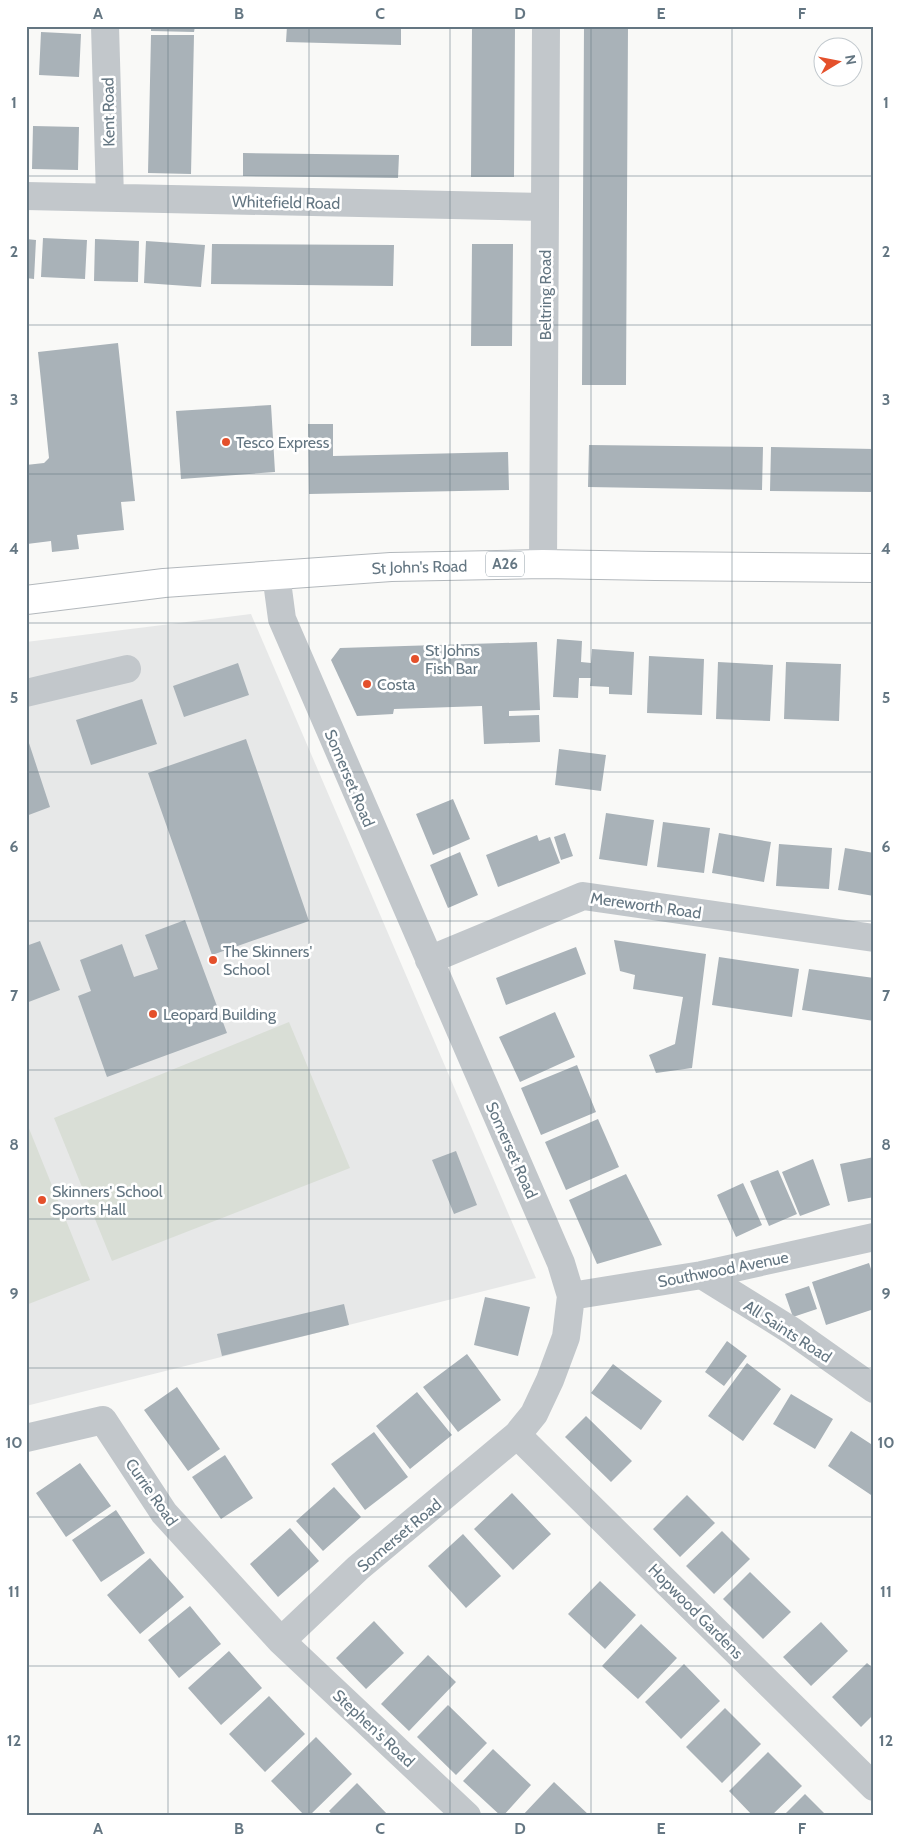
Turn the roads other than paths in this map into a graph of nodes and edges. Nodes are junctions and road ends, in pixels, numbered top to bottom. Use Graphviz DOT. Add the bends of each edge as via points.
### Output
graph roads {
  1 [pos="105,26"];
  2 [pos="546,26"];
  3 [pos="26,196"];
  4 [pos="110,198"];
  5 [pos="545,208"];
  6 [pos="543,564"];
  7 [pos="874,568"];
  8 [pos="276,574"];
  9 [pos="26,600"];
  10 [pos="127,669"];
  11 [pos="26,693"];
  12 [pos="874,938"];
  13 [pos="429,960"];
  14 [pos="874,1237"];
  15 [pos="702,1275"];
  16 [pos="571,1296"];
  17 [pos="874,1389"];
  18 [pos="518,1435"];
  19 [pos="26,1438"];
  20 [pos="281,1641"];
  21 [pos="874,1787"];
  22 [pos="467,1816"];
  1 -- 4 [label="street, Kent Road"];
  2 -- 5 [label="street, Beltring Road"];
  3 -- 4 [label="street, Whitefield Road"];
  4 -- 5 [label="street, Whitefield Road"];
  5 -- 6 [label="street, Beltring Road"];
  6 -- 7 [label="highway, St John's Road / A26"];
  6 -- 8 [label="highway, St John's Road / A26" via="391,566"];
  8 -- 9 [label="highway, St John's Road / A26" via="164,583"];
  8 -- 13 [label="street, Somerset Road" via="282,619"];
  10 -- 11 [label="street"];
  12 -- 13 [label="street, Mereworth Road" via="583,896"];
  13 -- 16 [label="street, Somerset Road" via="561,1263"];
  14 -- 15 [label="street, Southwood Avenue"];
  15 -- 16 [label="street, Southwood Avenue"];
  15 -- 17 [label="street, All Saints Road"];
  16 -- 18 [label="street, Somerset Road" via="566,1337 554,1371 534,1414"];
  18 -- 20 [label="street, Somerset Road" via="358,1568"];
  18 -- 21 [label="street, Hopwood Gardens"];
  19 -- 20 [label="street, Currie Road" via="103,1420 164,1513"];
  20 -- 22 [label="street, Stephen's Road"];
}
